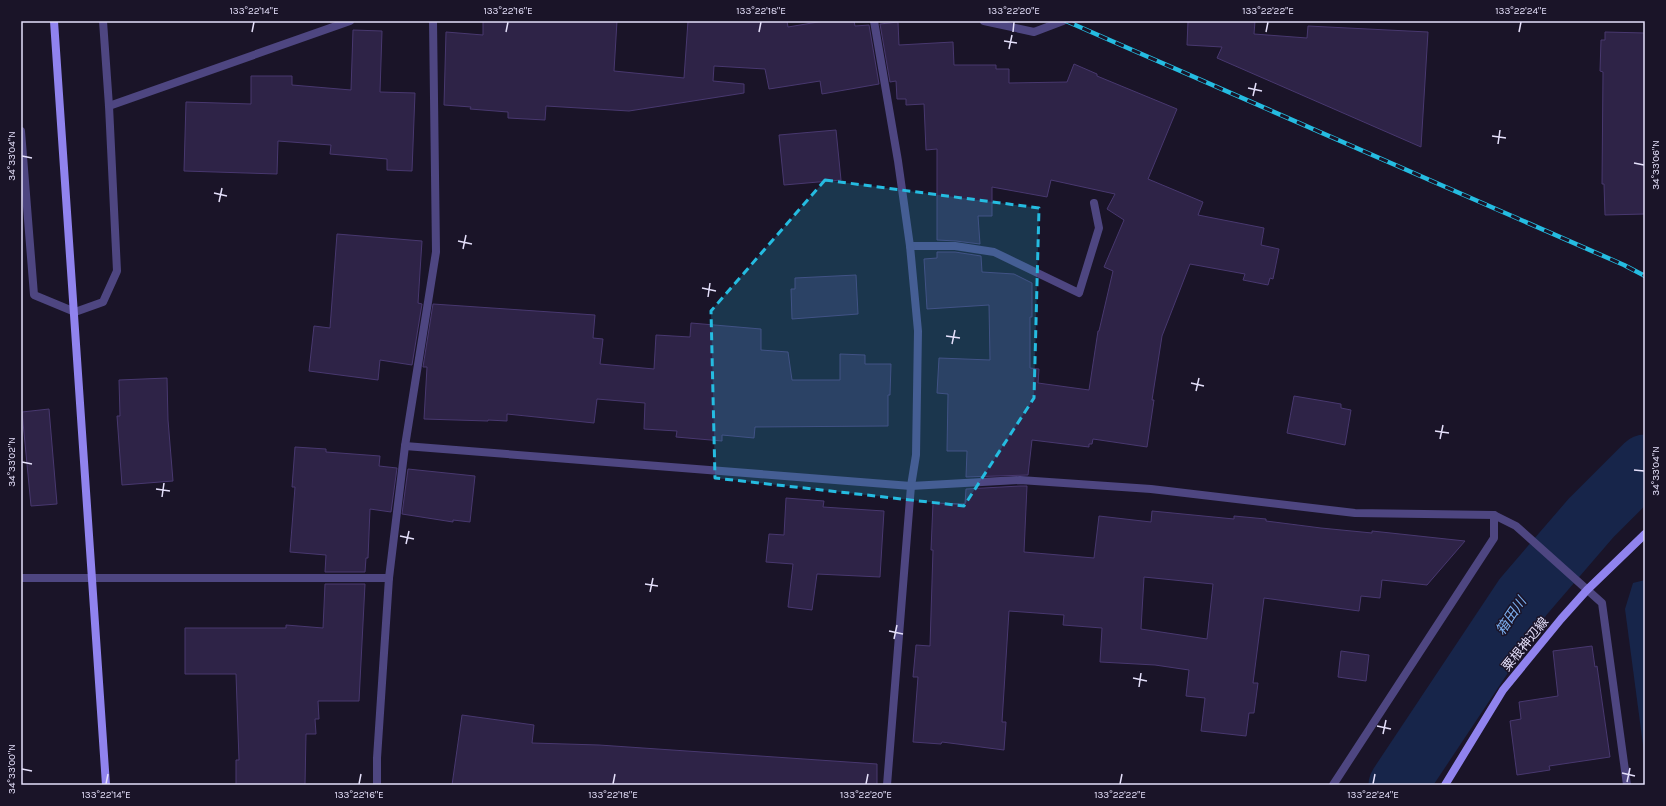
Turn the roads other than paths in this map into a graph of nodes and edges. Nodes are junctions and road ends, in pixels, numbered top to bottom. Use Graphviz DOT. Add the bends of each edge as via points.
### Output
graph roads {
  1 [pos="54,21"];
  2 [pos="103,21"];
  3 [pos="350,21"];
  4 [pos="433,21"];
  5 [pos="874,21"];
  6 [pos="984,21"];
  7 [pos="1063,21"];
  8 [pos="109,106"];
  9 [pos="21,131"];
  10 [pos="1094,202"];
  11 [pos="910,246"];
  12 [pos="75,312"];
  13 [pos="405,446"];
  14 [pos="911,486"];
  15 [pos="1494,515"];
  16 [pos="1645,534"];
  17 [pos="21,578"];
  18 [pos="92,578"];
  19 [pos="389,578"];
  20 [pos="1587,590"];
  21 [pos="106,785"];
  22 [pos="377,785"];
  23 [pos="886,785"];
  24 [pos="1333,785"];
  25 [pos="1445,785"];
  26 [pos="1626,785"];
  1 -- 12 [label="street"];
  2 -- 8 [label="street"];
  3 -- 8 [label="street"];
  4 -- 13 [label="street" via="436,252"];
  5 -- 11 [label="street"];
  6 -- 7 [label="street" via="1034,32"];
  8 -- 12 [label="street" via="117,271 103,302"];
  9 -- 12 [label="street" via="34,295"];
  10 -- 11 [label="street" via="1099,228 1079,293 994,252 955,246"];
  11 -- 14 [label="street" via="918,331 916,455"];
  12 -- 18 [label="street"];
  13 -- 14 [label="street"];
  13 -- 19 [label="street"];
  14 -- 15 [label="street" via="1020,480 1151,489 1355,514"];
  14 -- 23 [label="street"];
  15 -- 20 [label="street" via="1516,526"];
  15 -- 24 [label="street" via="1494,538"];
  16 -- 20 [label="street, 粟根神辺線"];
  17 -- 18 [label="street"];
  18 -- 19 [label="street"];
  18 -- 21 [label="street"];
  19 -- 22 [label="street"];
  20 -- 25 [label="street, 粟根神辺線" via="1503,690"];
  20 -- 26 [label="street" via="1602,603"];
}
